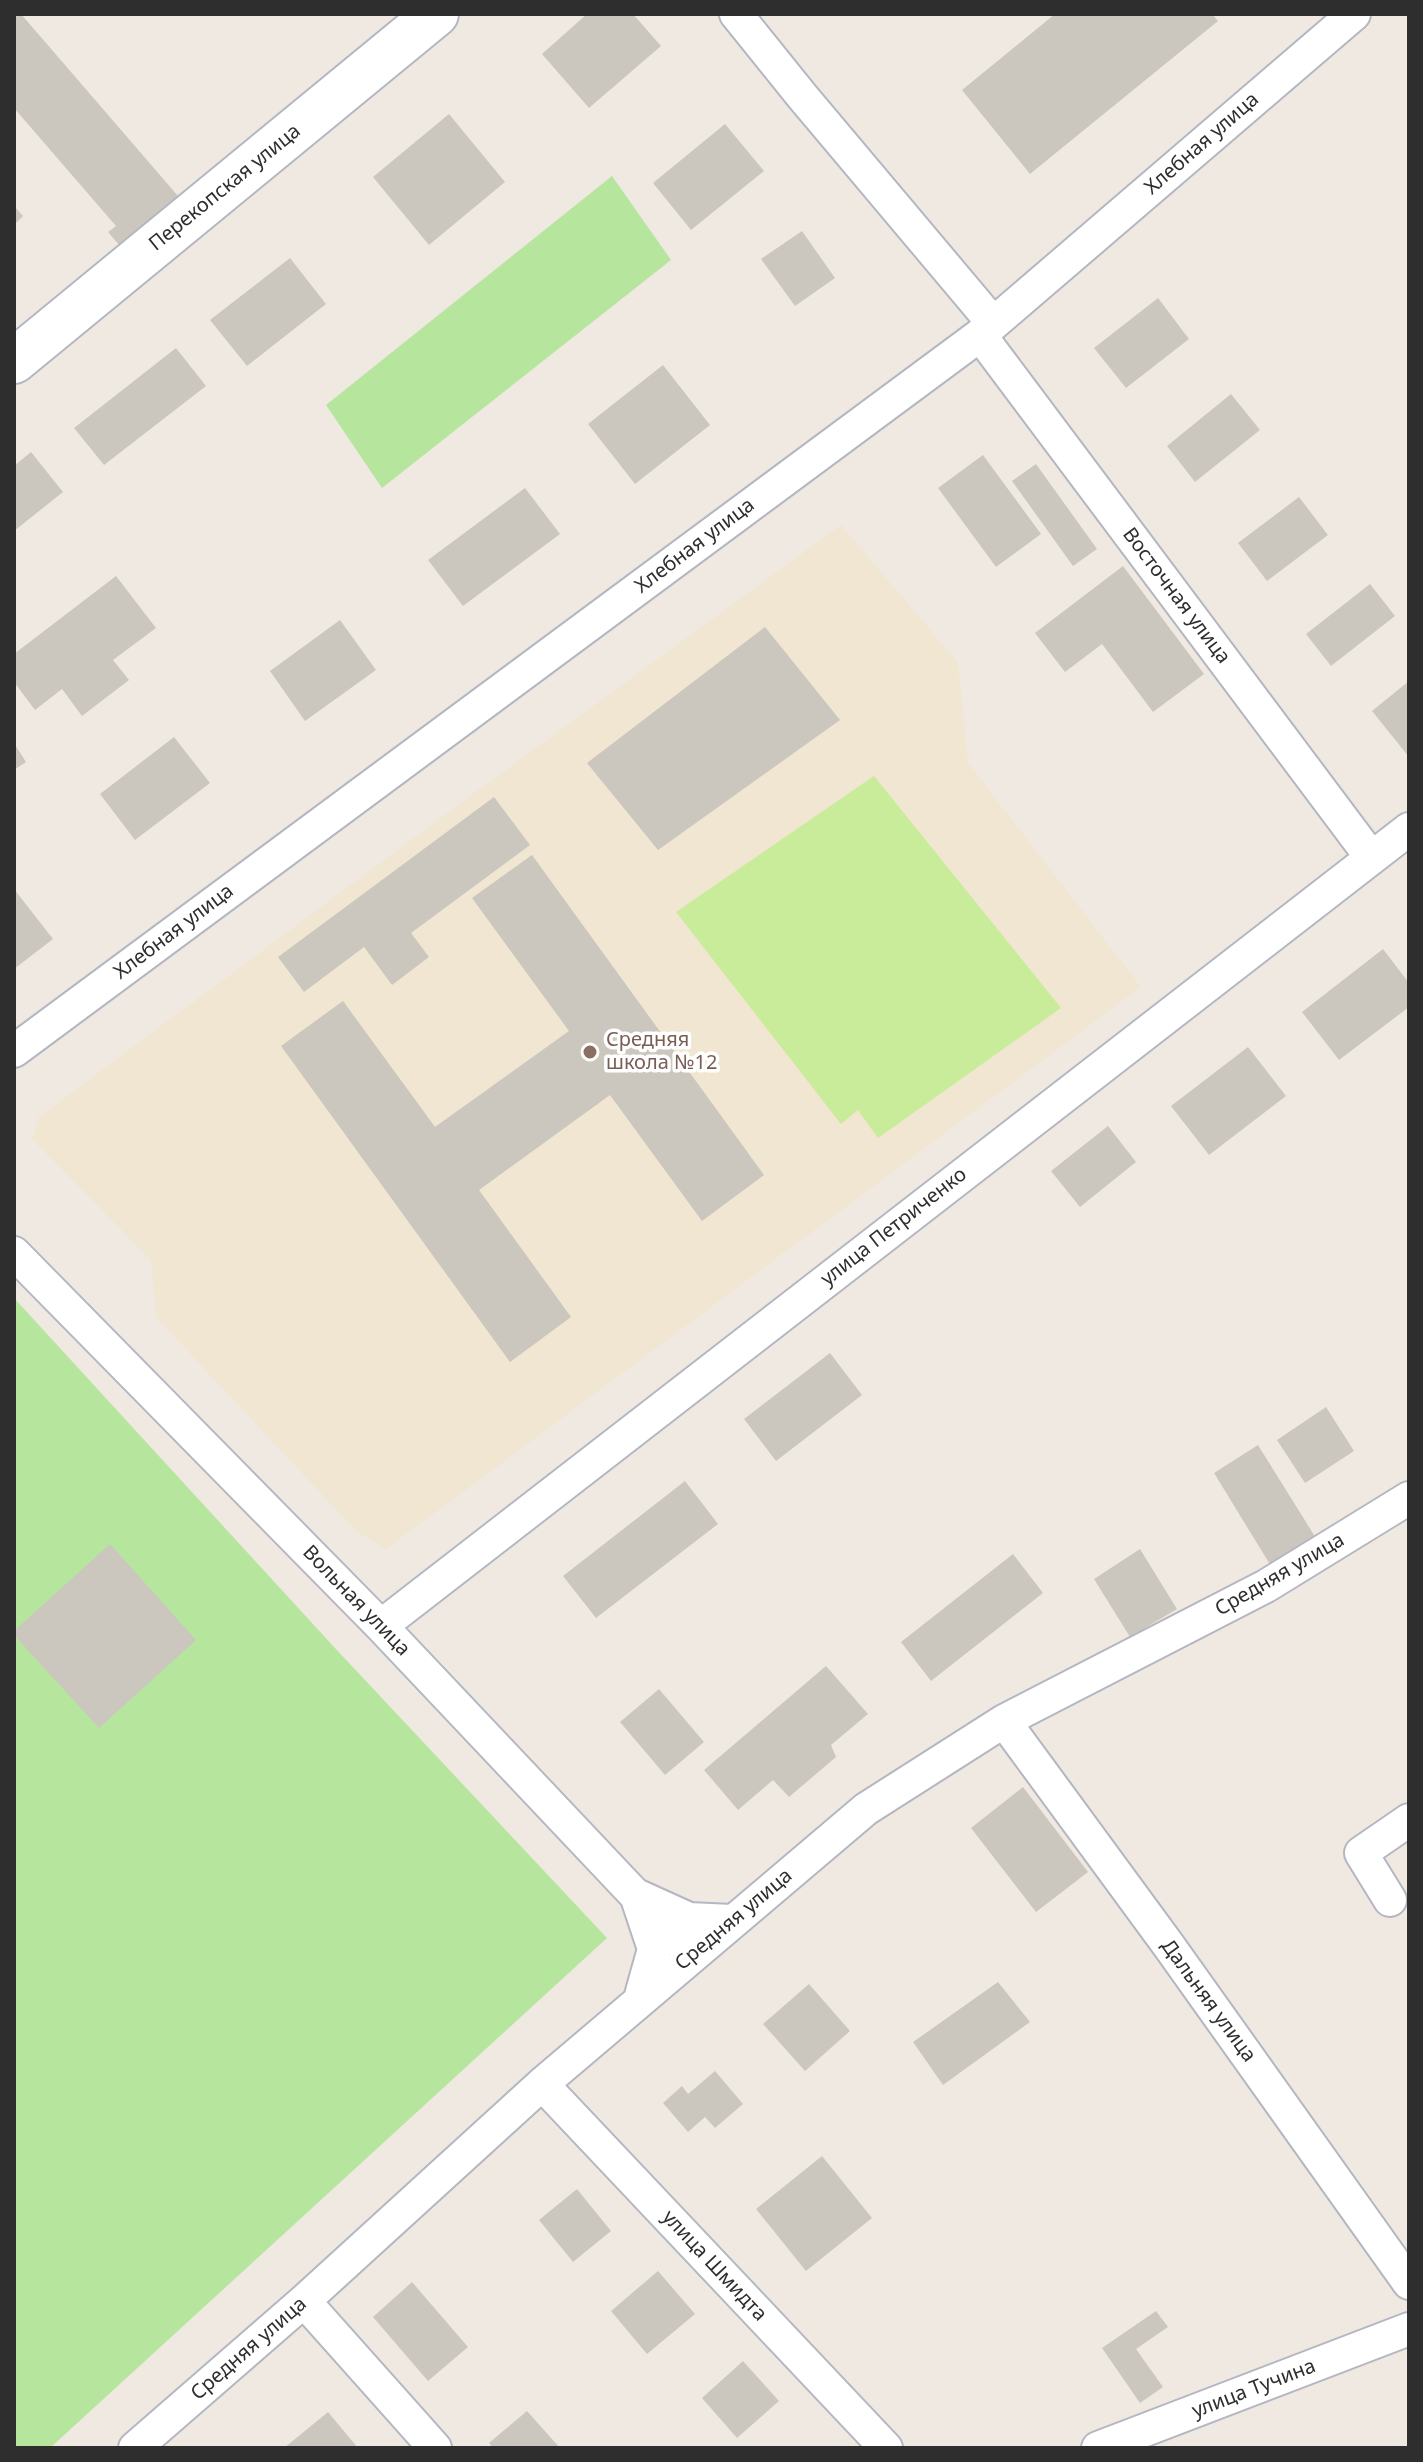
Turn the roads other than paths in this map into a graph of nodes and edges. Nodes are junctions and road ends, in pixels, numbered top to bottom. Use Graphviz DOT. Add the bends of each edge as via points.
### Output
graph roads {
  1 [pos="436,14"];
  2 [pos="736,14"];
  3 [pos="1354,14"];
  4 [pos="987,329"];
  5 [pos="14,361"];
  6 [pos="1409,829"];
  7 [pos="1371,857"];
  8 [pos="14,1051"];
  9 [pos="14,1253"];
  10 [pos="1409,1498"];
  11 [pos="381,1626"];
  12 [pos="1004,1721"];
  13 [pos="1409,1820"];
  14 [pos="636,1895"];
  15 [pos="1390,1900"];
  16 [pos="732,1921"];
  17 [pos="692,1955"];
  18 [pos="640,1999"];
  19 [pos="542,2084"];
  20 [pos="1409,2283"];
  21 [pos="304,2301"];
  22 [pos="1409,2329"];
  23 [pos="135,2448"];
  24 [pos="435,2448"];
  25 [pos="886,2448"];
  26 [pos="1098,2448"];
  1 -- 5 [label="main road, Перекопская улица"];
  2 -- 4 [label="street, Восточная улица"];
  3 -- 4 [label="street, Хлебная улица"];
  4 -- 7 [label="street, Восточная улица"];
  4 -- 8 [label="street, Хлебная улица"];
  6 -- 7 [label="street, улица Петриченко"];
  7 -- 11 [label="street, улица Петриченко"];
  9 -- 11 [label="street, Вольная улица"];
  10 -- 12 [label="street, Средняя улица" via="1266,1586"];
  11 -- 14 [label="street, Вольная улица"];
  12 -- 16 [label="street, Средняя улица" via="866,1809"];
  12 -- 20 [label="street, Дальняя улица"];
  13 -- 15 [label="street" via="1361,1853"];
  14 -- 16 [label="street" via="689,1919"];
  14 -- 17 [label="street, Вольная улица"];
  14 -- 18 [label="street" via="654,1949"];
  16 -- 17 [label="street, Средняя улица"];
  17 -- 18 [label="street, Средняя улица"];
  18 -- 19 [label="street, Средняя улица"];
  19 -- 21 [label="street, Средняя улица"];
  19 -- 25 [label="street, улица Шмидта"];
  21 -- 23 [label="street, Средняя улица"];
  21 -- 24 [label="street"];
  22 -- 26 [label="street, улица Тучина"];
}
